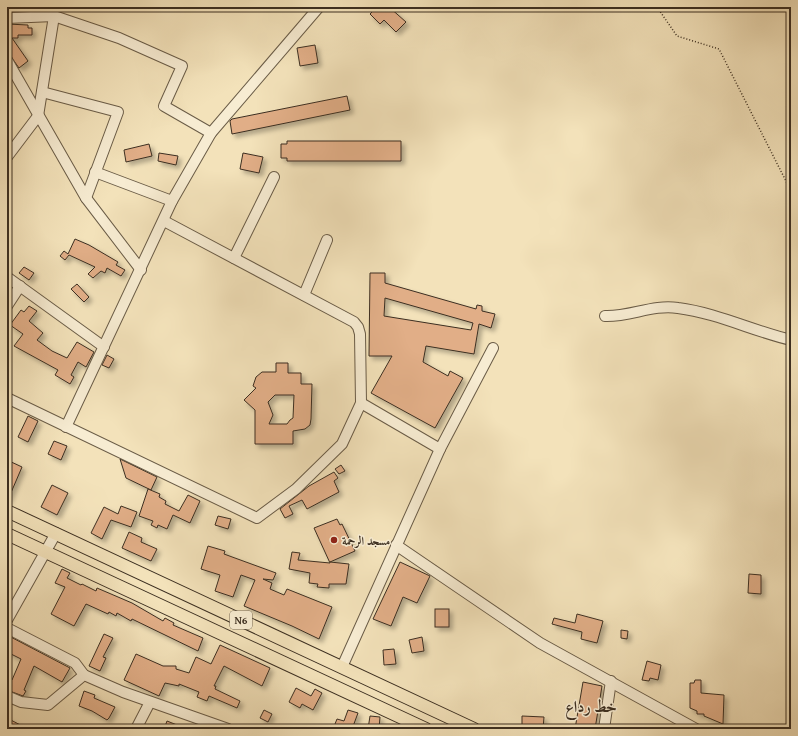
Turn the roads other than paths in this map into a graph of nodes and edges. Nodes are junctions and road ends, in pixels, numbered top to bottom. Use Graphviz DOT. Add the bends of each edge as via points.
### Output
graph roads {
  1 [pos="319,7"];
  2 [pos="54,16"];
  3 [pos="7,18"];
  4 [pos="7,60"];
  5 [pos="42,92"];
  6 [pos="38,116"];
  7 [pos="211,133"];
  8 [pos="7,157"];
  9 [pos="95,172"];
  10 [pos="274,177"];
  11 [pos="86,198"];
  12 [pos="172,201"];
  13 [pos="164,221"];
  14 [pos="327,240"];
  15 [pos="234,258"];
  16 [pos="141,270"];
  17 [pos="7,277"];
  18 [pos="20,286"];
  19 [pos="304,295"];
  20 [pos="7,306"];
  21 [pos="605,316"];
  22 [pos="791,340"];
  23 [pos="104,347"];
  24 [pos="493,348"];
  25 [pos="7,398"];
  26 [pos="361,402"];
  27 [pos="66,427"];
  28 [pos="440,449"];
  29 [pos="7,511"];
  30 [pos="56,533"];
  31 [pos="7,534"];
  32 [pos="396,545"];
  33 [pos="45,552"];
  34 [pos="7,620"];
  35 [pos="7,628"];
  36 [pos="315,655"];
  37 [pos="342,667"];
  38 [pos="303,672"];
  39 [pos="84,675"];
  40 [pos="611,680"];
  41 [pos="7,696"];
  42 [pos="150,702"];
  43 [pos="420,704"];
  44 [pos="407,720"];
  45 [pos="136,729"];
  46 [pos="228,729"];
  47 [pos="426,729"];
  48 [pos="474,729"];
  49 [pos="604,729"];
  50 [pos="696,729"];
  1 -- 7 [label="street"];
  2 -- 3 [label="street"];
  2 -- 5 [label="street"];
  2 -- 7 [label="street" via="119,38 182,66 164,106"];
  4 -- 6 [label="street"];
  5 -- 6 [label="street"];
  5 -- 9 [label="street" via="118,112"];
  6 -- 8 [label="street"];
  6 -- 11 [label="street"];
  7 -- 12 [label="street"];
  9 -- 11 [label="street"];
  9 -- 12 [label="street"];
  10 -- 15 [label="street"];
  11 -- 16 [label="street"];
  12 -- 13 [label="street"];
  13 -- 15 [label="street"];
  13 -- 16 [label="street"];
  14 -- 19 [label="street"];
  15 -- 19 [label="street"];
  16 -- 23 [label="street"];
  17 -- 18 [label="street"];
  18 -- 20 [label="street"];
  18 -- 23 [label="street"];
  19 -- 26 [label="street" via="358,326"];
  21 -- 22 [label="street" via="662,307 678,308 743,324"];
  23 -- 27 [label="street"];
  24 -- 28 [label="street"];
  25 -- 27 [label="street"];
  26 -- 27 [label="street" via="342,444 296,490 257,518"];
  26 -- 28 [label="street"];
  28 -- 32 [label="street"];
  29 -- 30 [label="main road, N6"];
  30 -- 33 [label="street"];
  30 -- 36 [label="main road, N6"];
  31 -- 33 [label="main road, N6"];
  32 -- 37 [label="street"];
  32 -- 40 [label="street" via="540,643"];
  33 -- 34 [label="street"];
  33 -- 38 [label="main road, N6"];
  35 -- 39 [label="street" via="75,663"];
  36 -- 37 [label="main road, N6"];
  36 -- 38 [label="main road"];
  37 -- 43 [label="main road, N6"];
  38 -- 44 [label="main road, N6"];
  39 -- 41 [label="street" via="48,706 21,702"];
  39 -- 42 [label="street"];
  40 -- 49 [label="street"];
  40 -- 50 [label="street"];
  42 -- 45 [label="street"];
  42 -- 46 [label="street"];
  43 -- 44 [label="main road"];
  43 -- 48 [label="main road, N6"];
  44 -- 47 [label="main road, N6"];
}
